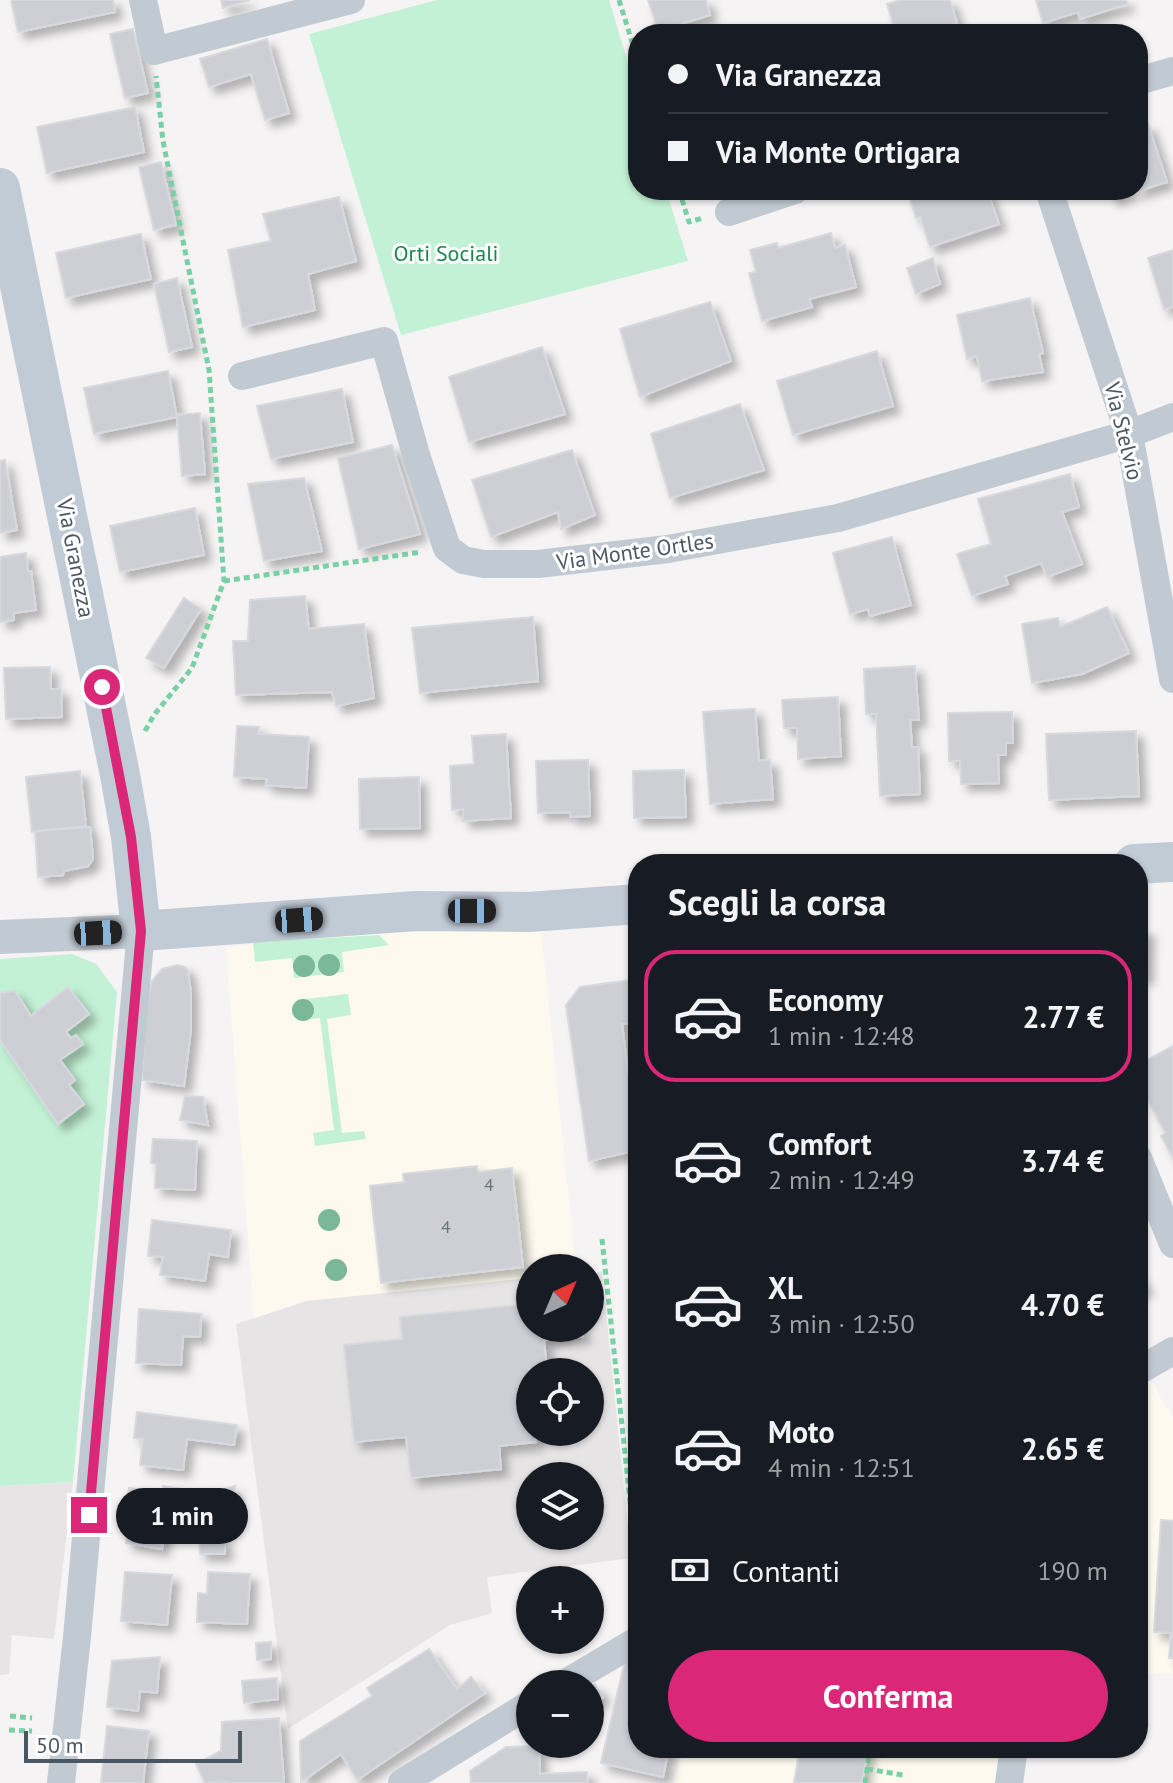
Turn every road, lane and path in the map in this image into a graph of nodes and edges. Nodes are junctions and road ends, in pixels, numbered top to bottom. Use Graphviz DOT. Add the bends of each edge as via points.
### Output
graph roads {
  1 [pos="143,0"];
  2 [pos="351,0"];
  3 [pos="619,0"];
  4 [pos="628,29"];
  5 [pos="154,51"];
  6 [pos="1173,71"];
  7 [pos="1148,78"];
  8 [pos="0,188"];
  9 [pos="765,200"];
  10 [pos="1052,200"];
  11 [pos="729,212"];
  12 [pos="242,376"];
  13 [pos="1173,417"];
  14 [pos="1129,434"];
  15 [pos="447,548"];
  16 [pos="224,581"];
  17 [pos="1173,679"];
  18 [pos="141,739"];
  19 [pos="1173,862"];
  20 [pos="1148,863"];
  21 [pos="628,905"];
  22 [pos="141,931"];
  23 [pos="0,937"];
  24 [pos="1148,1183"];
  25 [pos="602,1239"];
  26 [pos="1173,1244"];
  27 [pos="1173,1351"];
  28 [pos="1148,1365"];
  29 [pos="628,1482"];
  30 [pos="628,1646"];
  31 [pos="588,1670"];
  32 [pos="516,1713"];
  33 [pos="10,1716"];
  34 [pos="32,1718"];
  35 [pos="9,1730"];
  36 [pos="32,1731"];
  37 [pos="869,1758"];
  38 [pos="1013,1758"];
  39 [pos="867,1769"];
  40 [pos="903,1775"];
  41 [pos="61,1783"];
  42 [pos="402,1783"];
  43 [pos="865,1783"];
  44 [pos="1009,1783"];
  1 -- 5 [label="street"];
  2 -- 5 [label="street"];
  3 -- 4 [label="path"];
  5 -- 16 [label="path" via="163,141 209,370"];
  6 -- 7 [label="street"];
  8 -- 22 [label="main road, Via Granezza" via="120,775"];
  9 -- 11 [label="street"];
  10 -- 14 [label="street, Via Stelvio"];
  12 -- 15 [label="street" via="384,341"];
  13 -- 14 [label="street, Via Monte Ortles"];
  14 -- 15 [label="street, Via Monte Ortles" via="838,518 668,549 538,564 484,564 463,560"];
  14 -- 17 [label="street, Via Stelvio"];
  15 -- 16 [label="path"];
  16 -- 18 [label="path" via="192,668"];
  19 -- 20 [label="main road"];
  21 -- 22 [label="main road" via="529,912 416,911"];
  22 -- 23 [label="street"];
  22 -- 41 [label="street"];
  24 -- 26 [label="street"];
  25 -- 29 [label="path"];
  27 -- 28 [label="street"];
  30 -- 31 [label="street"];
  32 -- 42 [label="street"];
  33 -- 34 [label="path"];
  35 -- 36 [label="path"];
  37 -- 39 [label="path"];
  38 -- 44 [label="street"];
  39 -- 40 [label="path"];
  39 -- 43 [label="path"];
}
